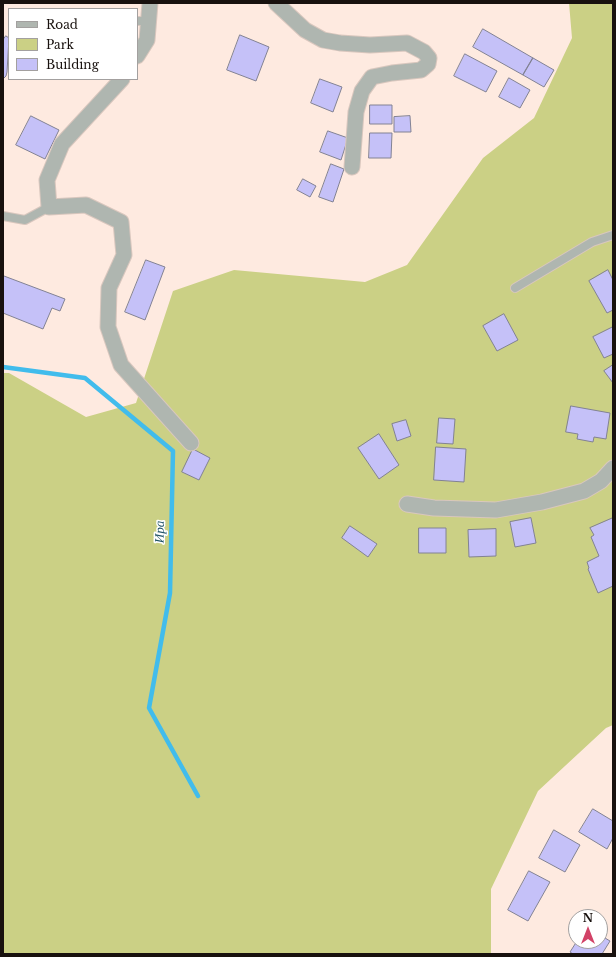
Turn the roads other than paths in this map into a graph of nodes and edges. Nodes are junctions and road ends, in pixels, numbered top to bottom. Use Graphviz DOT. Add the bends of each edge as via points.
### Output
graph roads {
  1 [pos="150,3"];
  2 [pos="276,3"];
  3 [pos="143,21"];
  4 [pos="138,54"];
  5 [pos="121,80"];
  6 [pos="352,167"];
  7 [pos="49,207"];
  8 [pos="3,216"];
  9 [pos="613,234"];
  10 [pos="515,288"];
  11 [pos="190,443"];
  12 [pos="613,468"];
  13 [pos="407,504"];
  1 -- 3 [label="street"];
  2 -- 6 [label="street" via="305,30 323,40 370,45 407,43 424,52 429,58 428,64 421,70 372,77 362,91 356,112"];
  3 -- 4 [label="street" via="147,40"];
  5 -- 7 [label="street" via="62,144 47,180"];
  7 -- 8 [label="lane" via="25,220"];
  7 -- 11 [label="street" via="86,205 121,222 124,255 109,288 108,327 121,365"];
  9 -- 10 [label="lane" via="592,242"];
  12 -- 13 [label="street" via="601,481 584,491 542,502 496,510 434,508"];
}
